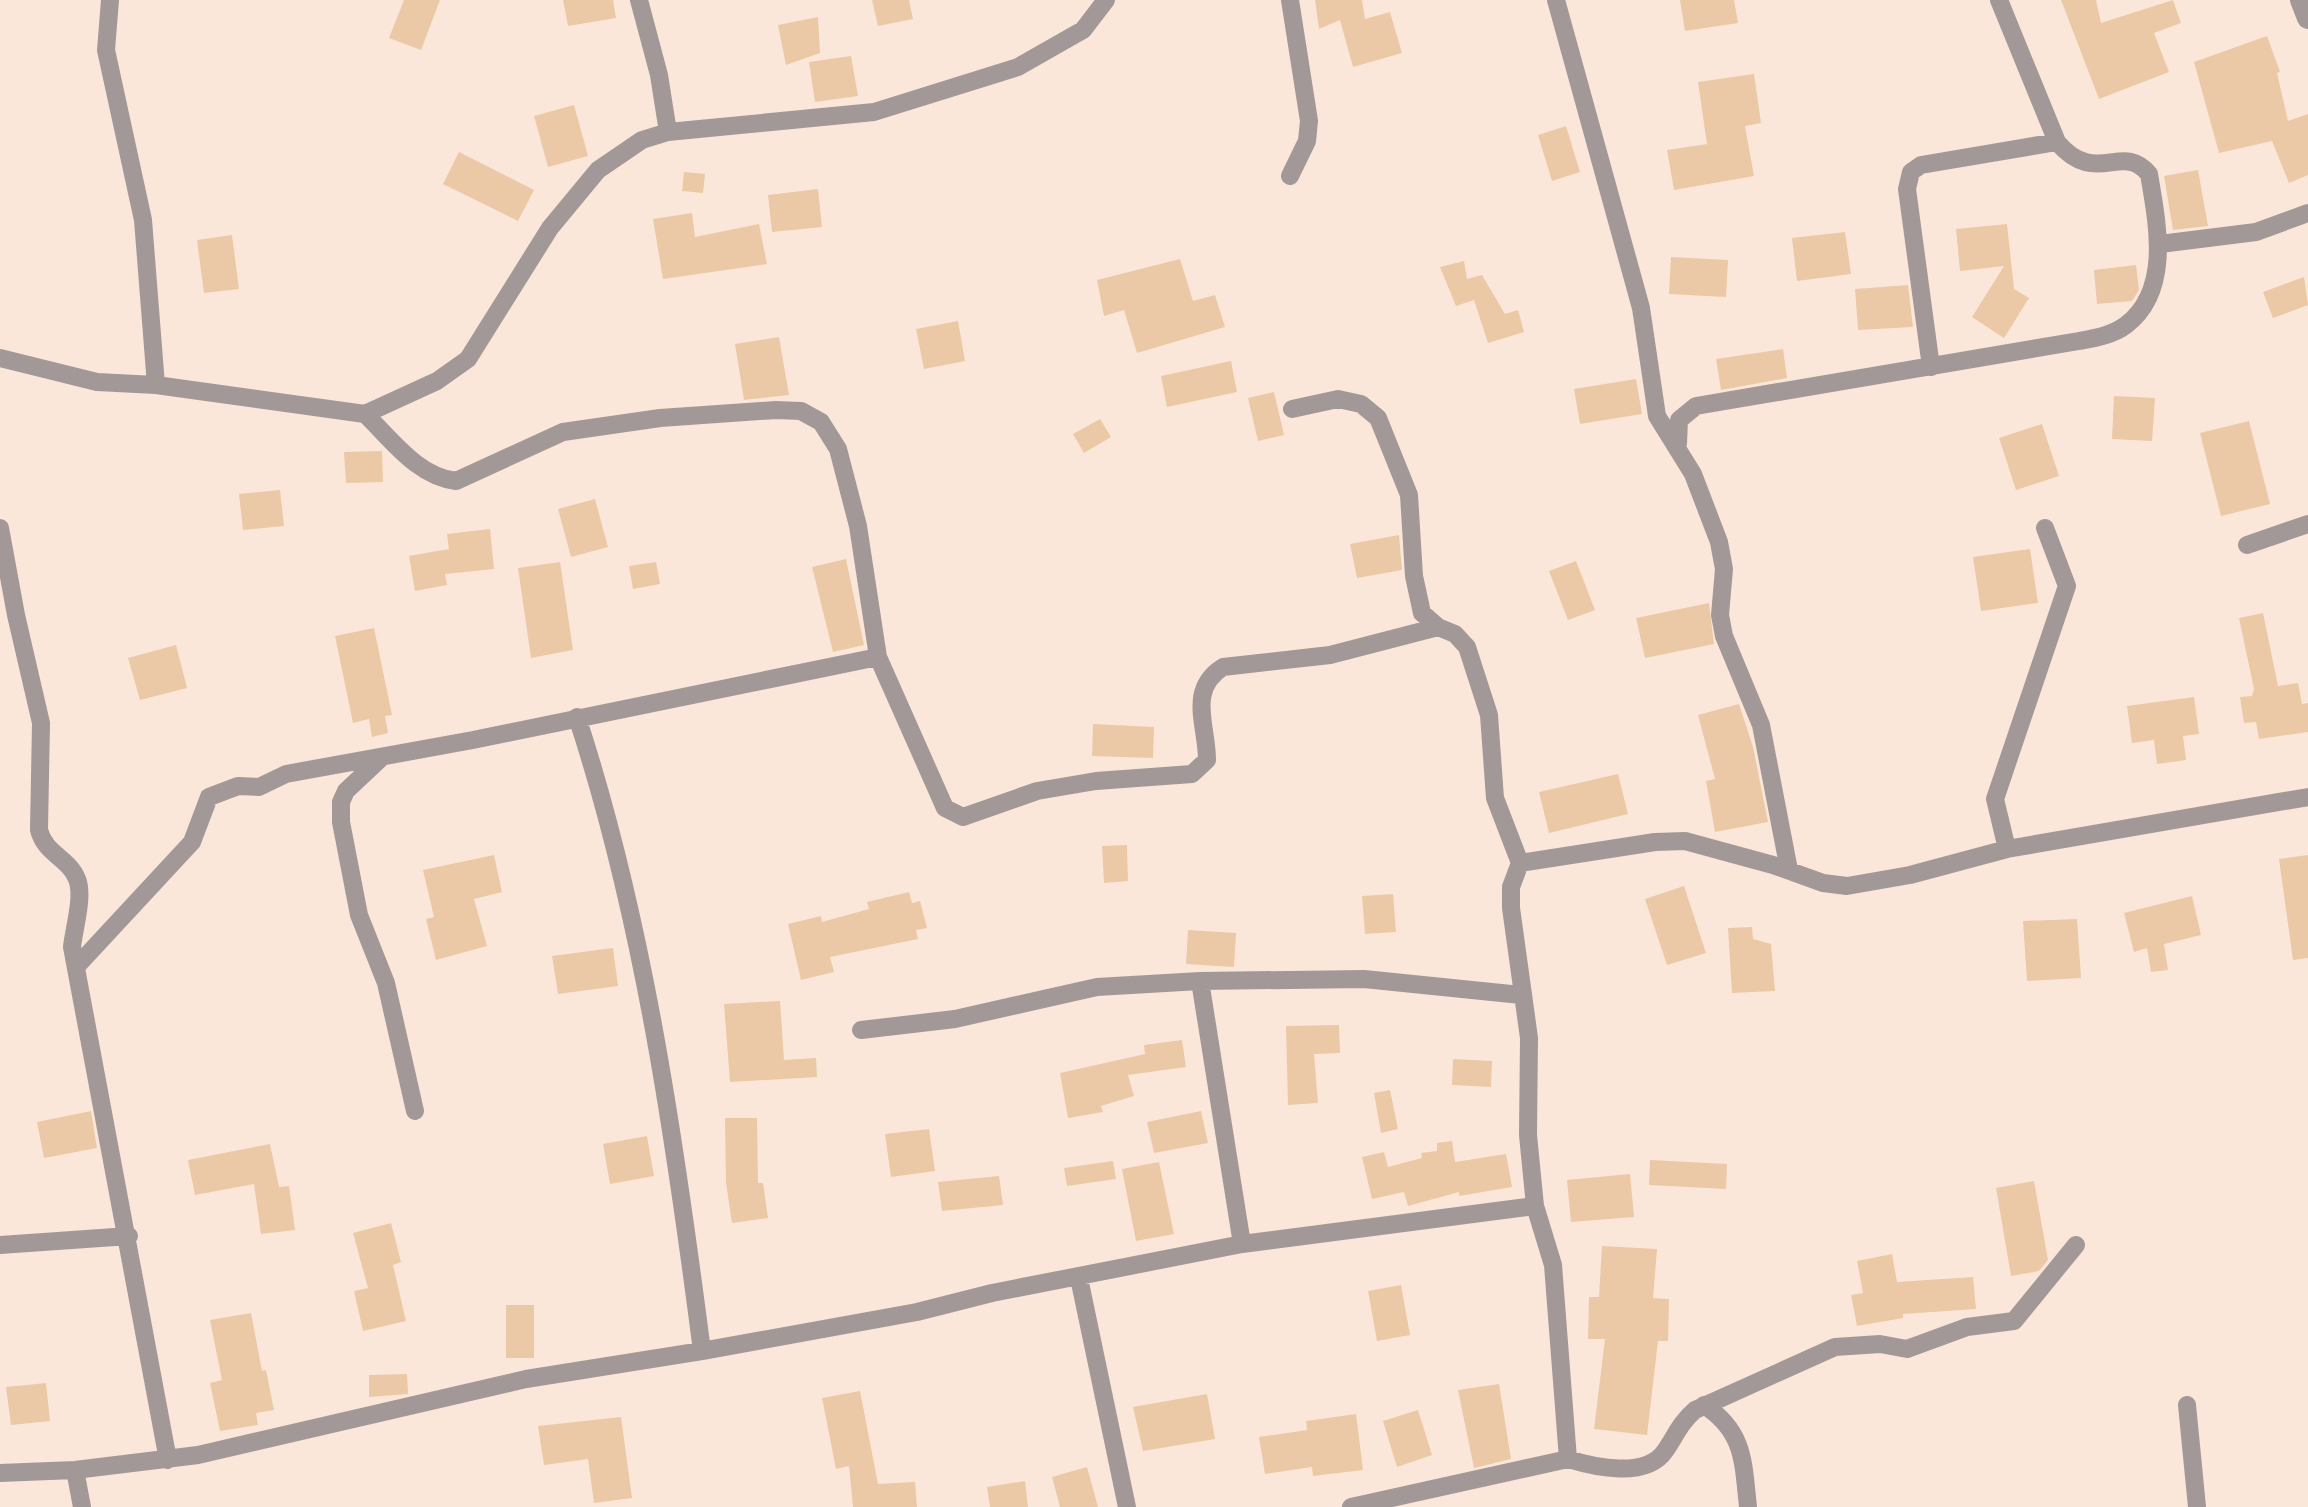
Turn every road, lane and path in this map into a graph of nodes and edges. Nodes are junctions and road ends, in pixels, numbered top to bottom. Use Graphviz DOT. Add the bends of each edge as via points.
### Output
graph roads {
  1 [pos="110,0"];
  2 [pos="639,0"];
  3 [pos="1106,0"];
  4 [pos="1290,0"];
  5 [pos="1556,0"];
  6 [pos="1999,0"];
  7 [pos="2301,0"];
  8 [pos="2308,18"];
  9 [pos="668,132"];
  10 [pos="2057,142"];
  11 [pos="1290,176"];
  12 [pos="2308,213"];
  13 [pos="2160,244"];
  14 [pos="0,358"];
  15 [pos="1931,367"];
  16 [pos="156,385"];
  17 [pos="1292,409"];
  18 [pos="365,414"];
  19 [pos="1678,444"];
  20 [pos="2308,524"];
  21 [pos="2045,528"];
  22 [pos="2,534"];
  23 [pos="2247,545"];
  24 [pos="0,584"];
  25 [pos="1438,627"];
  26 [pos="878,657"];
  27 [pos="577,717"];
  28 [pos="383,757"];
  29 [pos="2308,797"];
  30 [pos="2007,849"];
  31 [pos="1520,863"];
  32 [pos="1789,870"];
  33 [pos="76,967"];
  34 [pos="1200,981"];
  35 [pos="1521,995"];
  36 [pos="861,1030"];
  37 [pos="415,1111"];
  38 [pos="1535,1206"];
  39 [pos="129,1236"];
  40 [pos="1242,1244"];
  41 [pos="0,1245"];
  42 [pos="2076,1245"];
  43 [pos="1079,1278"];
  44 [pos="702,1351"];
  45 [pos="1704,1405"];
  46 [pos="2187,1405"];
  47 [pos="1568,1459"];
  48 [pos="168,1460"];
  49 [pos="75,1470"];
  50 [pos="0,1473"];
  51 [pos="1425,1500"];
  52 [pos="82,1507"];
  53 [pos="1127,1507"];
  54 [pos="1351,1507"];
  55 [pos="1748,1507"];
  56 [pos="2197,1507"];
  1 -- 16 [label="street" via="106,50 143,220"];
  2 -- 9 [label="street"];
  3 -- 9 [label="street" via="1083,30 1018,67 874,112"];
  4 -- 11 [label="street" via="1309,121 1307,141"];
  5 -- 19 [label="street" via="1641,308 1657,416"];
  6 -- 10 [label="street"];
  7 -- 8 [label="street"];
  9 -- 18 [label="street" via="642,140 598,170 550,228 468,359 437,381"];
  10 -- 13 [label="street" via="2078,163 2142,165 2149,174"];
  10 -- 15 [label="street" via="1921,165 1911,172 1907,189"];
  12 -- 13 [label="street" via="2256,232"];
  13 -- 15 [label="street" via="2153,282 2124,327 2079,341"];
  14 -- 16 [label="street" via="97,382"];
  15 -- 19 [label="street" via="1690,408 1679,420"];
  16 -- 18 [label="street"];
  17 -- 25 [label="street" via="1338,399 1361,404 1378,418 1409,495 1422,613"];
  18 -- 26 [label="street" via="424,472 456,481 563,432 660,418 801,411 821,422 838,449 858,526"];
  19 -- 32 [label="street" via="1719,542 1724,636 1761,725"];
  20 -- 23 [label="street"];
  21 -- 30 [label="street" via="2067,586 1995,799"];
  22 -- 24 [label="street"];
  22 -- 33 [label="street" via="41,723 42,843 79,882 72,947"];
  25 -- 26 [label="street" via="1330,655 1223,667 1212,674 1201,694 1207,760 1192,774 1037,791 963,817 945,808"];
  25 -- 31 [label="street" via="1467,647 1477,671 1489,715 1495,798"];
  26 -- 27 [label="street"];
  27 -- 28 [label="street"];
  27 -- 44 [label="street" via="606,806 635,935"];
  28 -- 33 [label="street" via="286,774 259,787 238,786 209,797 192,842"];
  28 -- 37 [label="street" via="346,791 341,822 359,915 386,983"];
  29 -- 30 [label="street"];
  30 -- 32 [label="street" via="1847,886"];
  31 -- 32 [label="street" via="1685,841"];
  31 -- 35 [label="street" via="1511,897"];
  33 -- 39 [label="street"];
  34 -- 35 [label="street" via="1364,979"];
  34 -- 36 [label="street" via="1097,987 955,1019"];
  34 -- 40 [label="street"];
  35 -- 38 [label="street" via="1529,1038 1528,1135"];
  38 -- 40 [label="street"];
  38 -- 47 [label="street" via="1553,1265"];
  39 -- 41 [label="street"];
  39 -- 48 [label="street"];
  40 -- 43 [label="street"];
  42 -- 45 [label="street" via="2014,1321 1967,1327 1919,1347 1835,1347"];
  43 -- 44 [label="street"];
  43 -- 53 [label="street"];
  44 -- 48 [label="street" via="526,1379"];
  45 -- 47 [label="street" via="1679,1423 1664,1453 1647,1463 1604,1468"];
  45 -- 55 [label="street" via="1735,1434"];
  46 -- 56 [label="street"];
  47 -- 51 [label="street"];
  48 -- 49 [label="street"];
  49 -- 50 [label="street"];
  49 -- 52 [label="street"];
  51 -- 54 [label="street"];
}
